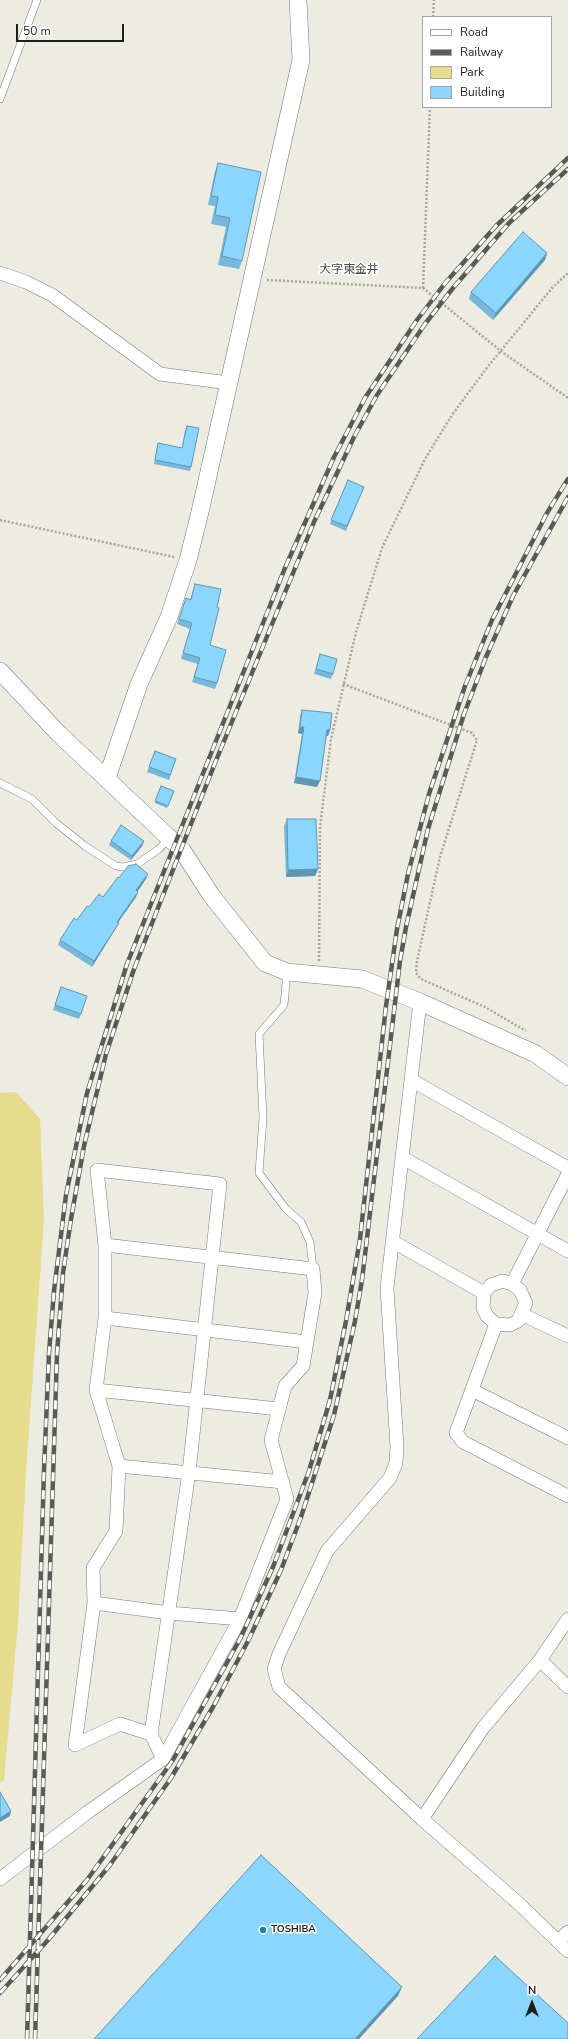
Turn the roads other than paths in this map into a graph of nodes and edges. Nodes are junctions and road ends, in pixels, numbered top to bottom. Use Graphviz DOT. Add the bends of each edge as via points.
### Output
graph roads {
  1 [pos="37,0"];
  2 [pos="298,0"];
  3 [pos="0,99"];
  4 [pos="0,273"];
  5 [pos="229,383"];
  6 [pos="0,671"];
  7 [pos="107,778"];
  8 [pos="0,783"];
  9 [pos="169,838"];
  10 [pos="287,972"];
  11 [pos="420,1002"];
  12 [pos="568,1077"];
  13 [pos="411,1080"];
  14 [pos="403,1158"];
  15 [pos="568,1168"];
  16 [pos="568,1174"];
  17 [pos="537,1235"];
  18 [pos="392,1241"];
  19 [pos="105,1245"];
  20 [pos="568,1251"];
  21 [pos="211,1257"];
  22 [pos="313,1269"];
  23 [pos="512,1284"];
  24 [pos="484,1293"];
  25 [pos="521,1314"];
  26 [pos="105,1318"];
  27 [pos="496,1324"];
  28 [pos="204,1330"];
  29 [pos="568,1336"];
  30 [pos="307,1342"];
  31 [pos="96,1390"];
  32 [pos="472,1390"];
  33 [pos="196,1400"];
  34 [pos="279,1410"];
  35 [pos="568,1438"];
  36 [pos="119,1466"];
  37 [pos="189,1472"];
  38 [pos="283,1482"];
  39 [pos="568,1496"];
  40 [pos="94,1603"];
  41 [pos="169,1613"];
  42 [pos="240,1619"];
  43 [pos="568,1619"];
  44 [pos="540,1660"];
  45 [pos="568,1687"];
  46 [pos="151,1734"];
  47 [pos="163,1759"];
  48 [pos="422,1819"];
  49 [pos="0,1879"];
  50 [pos="563,1936"];
  51 [pos="568,1951"];
  1 -- 3 [label="lane"];
  2 -- 5 [label="street" via="300,60"];
  4 -- 5 [label="street" via="52,295 160,374"];
  5 -- 7 [label="street" via="188,560 168,617 139,684"];
  6 -- 7 [label="street" via="59,734"];
  7 -- 9 [label="street"];
  8 -- 9 [label="lane" via="32,799 56,823 116,866 123,868 137,864 159,849"];
  9 -- 10 [label="street" via="182,850 211,894 266,963"];
  10 -- 11 [label="street" via="362,979"];
  10 -- 22 [label="lane" via="284,1005 259,1034 263,1118 259,1173 286,1209 301,1222 310,1242"];
  11 -- 12 [label="street" via="536,1054"];
  11 -- 13 [label="street"];
  13 -- 14 [label="street"];
  13 -- 15 [label="street"];
  14 -- 17 [label="street"];
  14 -- 18 [label="street"];
  16 -- 17 [label="street"];
  17 -- 20 [label="street"];
  17 -- 23 [label="street"];
  18 -- 24 [label="street"];
  18 -- 48 [label="street" via="387,1288 398,1447 396,1463 390,1478 326,1551 274,1670 279,1687"];
  19 -- 21 [label="street"];
  19 -- 21 [label="street" via="97,1170 220,1184"];
  19 -- 26 [label="street"];
  21 -- 22 [label="street"];
  21 -- 28 [label="street"];
  22 -- 30 [label="street" via="315,1293"];
  23 -- 24 [label="street" via="503,1281 491,1285"];
  23 -- 25 [label="street" via="520,1290 526,1303"];
  24 -- 27 [label="street" via="483,1308"];
  25 -- 27 [label="street" via="518,1321 510,1325"];
  25 -- 29 [label="street"];
  26 -- 28 [label="street"];
  26 -- 31 [label="street"];
  27 -- 32 [label="street"];
  28 -- 30 [label="street"];
  28 -- 33 [label="street"];
  30 -- 34 [label="street" via="303,1366 285,1386"];
  31 -- 33 [label="street"];
  31 -- 36 [label="street"];
  32 -- 35 [label="street"];
  32 -- 39 [label="street" via="456,1433 463,1442"];
  33 -- 34 [label="street"];
  33 -- 37 [label="street"];
  34 -- 38 [label="street" via="271,1440"];
  36 -- 37 [label="street"];
  36 -- 40 [label="street" via="116,1531 93,1568"];
  37 -- 38 [label="street"];
  37 -- 41 [label="street"];
  38 -- 42 [label="street" via="287,1499"];
  40 -- 41 [label="street"];
  40 -- 46 [label="street" via="74,1745 120,1724"];
  41 -- 42 [label="street"];
  41 -- 46 [label="street"];
  42 -- 47 [label="street"];
  43 -- 44 [label="street"];
  44 -- 45 [label="street"];
  44 -- 48 [label="street" via="483,1728"];
  46 -- 47 [label="street"];
  47 -- 49 [label="street"];
  48 -- 50 [label="street" via="518,1902"];
  50 -- 51 [label="street"];
}
